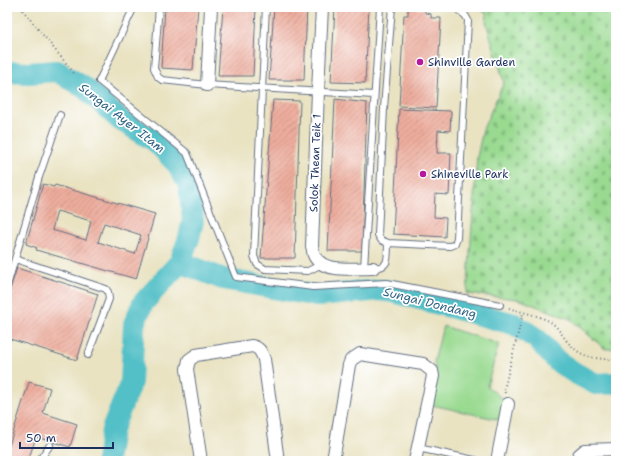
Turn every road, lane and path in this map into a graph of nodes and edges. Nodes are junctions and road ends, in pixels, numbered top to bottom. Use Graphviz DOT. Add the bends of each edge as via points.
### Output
graph roads {
  1 [pos="20,7"];
  2 [pos="134,7"];
  3 [pos="158,7"];
  4 [pos="211,7"];
  5 [pos="266,7"];
  6 [pos="322,7"];
  7 [pos="380,7"];
  8 [pos="392,7"];
  9 [pos="454,7"];
  10 [pos="74,73"];
  11 [pos="207,85"];
  12 [pos="261,88"];
  13 [pos="318,91"];
  14 [pos="374,95"];
  15 [pos="60,115"];
  16 [pos="388,243"];
  17 [pos="15,259"];
  18 [pos="322,264"];
  19 [pos="369,268"];
  20 [pos="7,286"];
  21 [pos="500,305"];
  22 [pos="523,313"];
  23 [pos="88,355"];
  24 [pos="616,360"];
  25 [pos="508,404"];
  26 [pos="50,445"];
  27 [pos="418,448"];
  28 [pos="616,448"];
  29 [pos="39,461"];
  30 [pos="201,461"];
  31 [pos="278,461"];
  32 [pos="333,461"];
  33 [pos="415,461"];
  34 [pos="480,461"];
  35 [pos="497,461"];
  36 [pos="578,461"];
  1 -- 10 [label="path"];
  2 -- 21 [label="lane" via="99,81 187,153 236,277 313,286 388,283"];
  3 -- 11 [label="lane" via="154,68 158,77 167,81"];
  4 -- 11 [label="street"];
  5 -- 12 [label="lane"];
  6 -- 13 [label="street, Solok Thean Teik 1"];
  7 -- 14 [label="lane"];
  8 -- 16 [label="lane" via="378,235 381,240"];
  9 -- 16 [label="lane" via="468,20 457,238 455,244 450,246"];
  11 -- 12 [label="lane"];
  12 -- 13 [label="lane"];
  12 -- 18 [label="lane" via="254,256 257,264 265,269 308,271"];
  13 -- 14 [label="lane"];
  13 -- 18 [label="street, Solok Thean Teik 1" via="312,246 314,257"];
  14 -- 19 [label="lane"];
  15 -- 17 [label="lane"];
  16 -- 19 [label="lane" via="385,266"];
  17 -- 20 [label="lane"];
  17 -- 23 [label="lane" via="106,289 108,299"];
  18 -- 19 [label="street" via="332,269"];
  21 -- 22 [label="path"];
  22 -- 24 [label="path" via="543,317 553,324 575,351 587,357"];
  22 -- 25 [label="path" via="504,390"];
  25 -- 35 [label="street"];
  26 -- 29 [label="lane"];
  27 -- 32 [label="street" via="432,371 423,364 360,354 351,360 349,365"];
  27 -- 33 [label="street"];
  27 -- 34 [label="lane"];
  28 -- 36 [label="street" via="585,450"];
  30 -- 31 [label="street" via="187,369 189,360 196,355 252,346 261,351 264,359"];
}
